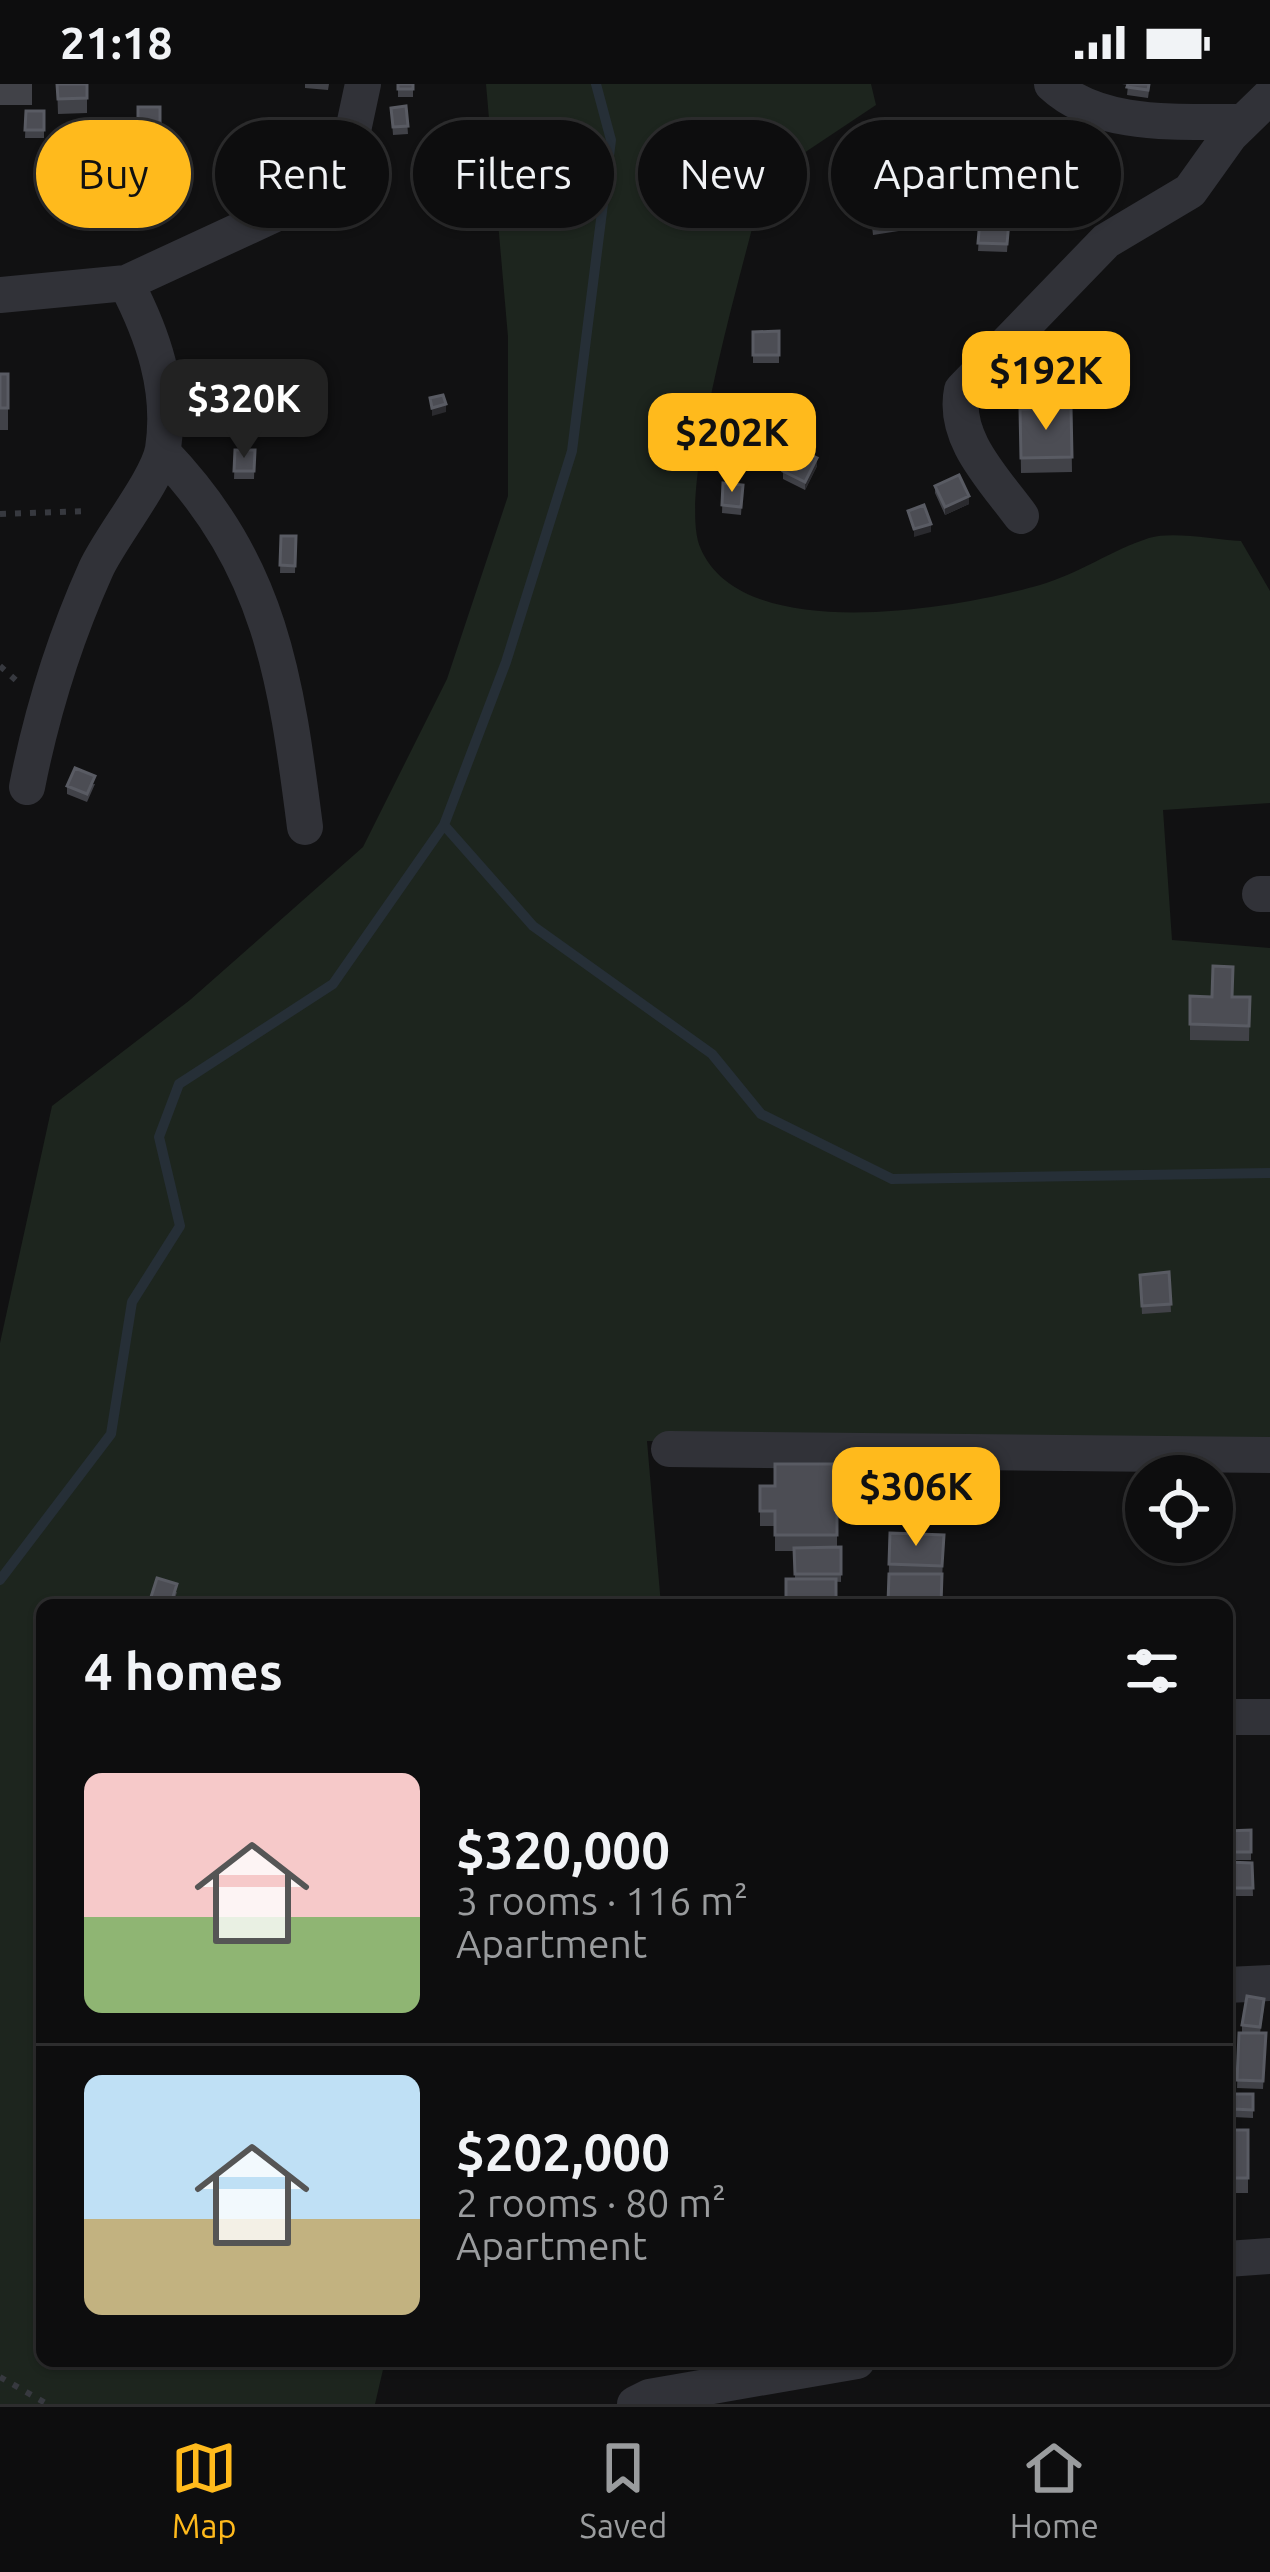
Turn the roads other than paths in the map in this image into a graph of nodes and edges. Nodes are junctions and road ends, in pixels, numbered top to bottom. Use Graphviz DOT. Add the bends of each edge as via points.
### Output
graph roads {
  1 [pos="363,84"];
  2 [pos="1052,84"];
  3 [pos="1270,95"];
  4 [pos="1242,122"];
  5 [pos="126,283"];
  6 [pos="0,295"];
  7 [pos="163,453"];
  8 [pos="1021,516"];
  9 [pos="28,787"];
  10 [pos="305,827"];
  11 [pos="669,1449"];
  12 [pos="1270,1455"];
  13 [pos="1233,1717"];
  14 [pos="1270,1717"];
  15 [pos="1270,1983"];
  16 [pos="1233,1985"];
  17 [pos="1270,2256"];
  18 [pos="1233,2259"];
  19 [pos="669,2367"];
  20 [pos="826,2367"];
  21 [pos="643,2402"];
  1 -- 5 [label="street" via="354,126 326,176 286,209"];
  2 -- 4 [label="street" via="1097,109 1144,120"];
  3 -- 4 [label="street"];
  4 -- 8 [label="street" via="1190,191 1106,241 962,390 957,413 974,451"];
  5 -- 6 [label="street"];
  5 -- 7 [label="street" via="162,370"];
  7 -- 9 [label="street" via="97,567 44,699"];
  7 -- 10 [label="street" via="244,559 291,713"];
  11 -- 12 [label="street"];
  13 -- 14 [label="street"];
  15 -- 16 [label="street"];
  17 -- 18 [label="street"];
  19 -- 21 [label="street"];
  20 -- 21 [label="street"];
}
